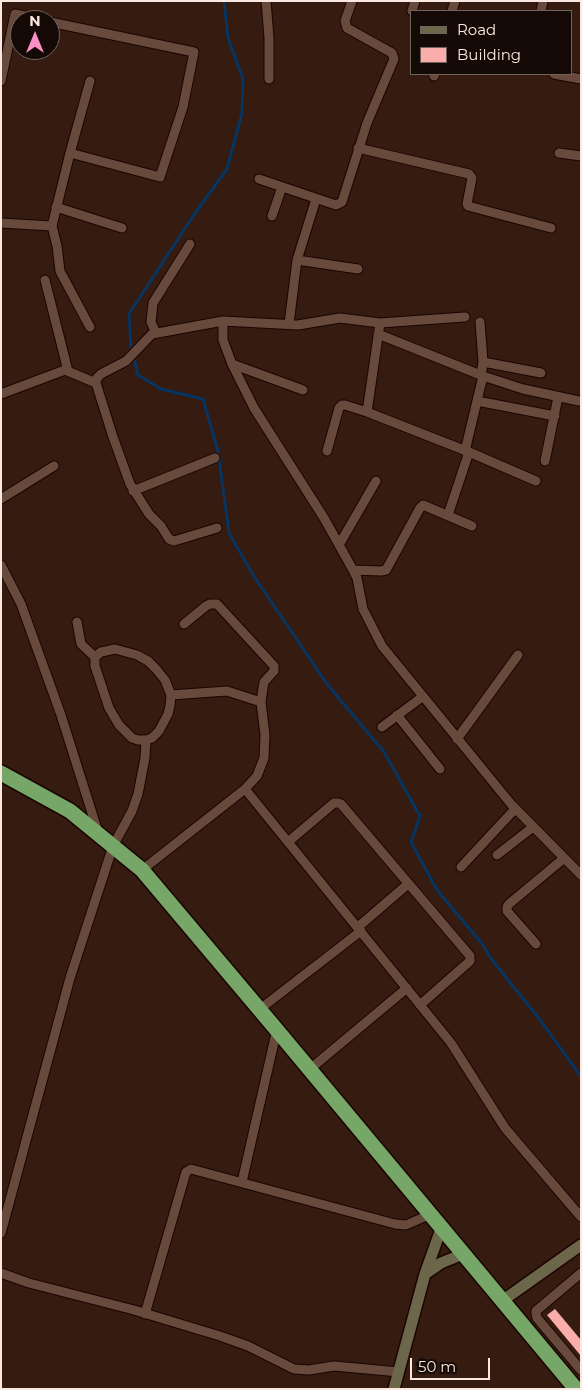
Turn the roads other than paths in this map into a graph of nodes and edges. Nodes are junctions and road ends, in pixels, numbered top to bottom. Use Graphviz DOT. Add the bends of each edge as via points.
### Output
graph roads {
  1 [pos="266,1"];
  2 [pos="352,1"];
  3 [pos="60,24"];
  4 [pos="10,38"];
  5 [pos="558,75"];
  6 [pos="269,79"];
  7 [pos="581,80"];
  8 [pos="1,81"];
  9 [pos="90,81"];
  10 [pos="358,148"];
  11 [pos="70,153"];
  12 [pos="559,153"];
  13 [pos="581,156"];
  14 [pos="259,179"];
  15 [pos="282,187"];
  16 [pos="316,199"];
  17 [pos="56,207"];
  18 [pos="272,216"];
  19 [pos="1,223"];
  20 [pos="52,226"];
  21 [pos="122,228"];
  22 [pos="551,228"];
  23 [pos="190,244"];
  24 [pos="297,260"];
  25 [pos="358,270"];
  26 [pos="45,280"];
  27 [pos="465,317"];
  28 [pos="223,321"];
  29 [pos="480,322"];
  30 [pos="380,323"];
  31 [pos="289,324"];
  32 [pos="90,327"];
  33 [pos="154,334"];
  34 [pos="378,334"];
  35 [pos="484,362"];
  36 [pos="232,364"];
  37 [pos="65,370"];
  38 [pos="541,373"];
  39 [pos="482,376"];
  40 [pos="96,383"];
  41 [pos="303,390"];
  42 [pos="1,394"];
  43 [pos="558,397"];
  44 [pos="477,401"];
  45 [pos="580,401"];
  46 [pos="367,412"];
  47 [pos="555,416"];
  48 [pos="327,451"];
  49 [pos="467,451"];
  50 [pos="215,458"];
  51 [pos="545,461"];
  52 [pos="54,466"];
  53 [pos="376,481"];
  54 [pos="536,481"];
  55 [pos="134,491"];
  56 [pos="1,499"];
  57 [pos="448,515"];
  58 [pos="472,526"];
  59 [pos="217,528"];
  60 [pos="339,545"];
  61 [pos="1,565"];
  62 [pos="353,570"];
  63 [pos="76,622"];
  64 [pos="184,624"];
  65 [pos="518,655"];
  66 [pos="95,657"];
  67 [pos="171,695"];
  68 [pos="422,697"];
  69 [pos="261,702"];
  70 [pos="397,715"];
  71 [pos="382,727"];
  72 [pos="457,739"];
  73 [pos="146,740"];
  74 [pos="440,769"];
  75 [pos="1,773"];
  76 [pos="245,789"];
  77 [pos="515,809"];
  78 [pos="533,827"];
  79 [pos="99,835"];
  80 [pos="288,842"];
  81 [pos="113,846"];
  82 [pos="497,855"];
  83 [pos="564,858"];
  84 [pos="461,867"];
  85 [pos="142,870"];
  86 [pos="581,875"];
  87 [pos="408,884"];
  88 [pos="359,929"];
  89 [pos="536,944"];
  90 [pos="407,988"];
  91 [pos="420,1005"];
  92 [pos="260,1009"];
  93 [pos="277,1029"];
  94 [pos="310,1069"];
  95 [pos="242,1182"];
  96 [pos="431,1214"];
  97 [pos="581,1217"];
  98 [pos="441,1229"];
  99 [pos="1,1233"];
  100 [pos="581,1245"];
  101 [pos="463,1254"];
  102 [pos="1,1273"];
  103 [pos="581,1273"];
  104 [pos="425,1274"];
  105 [pos="502,1300"];
  106 [pos="145,1314"];
  107 [pos="581,1370"];
  108 [pos="399,1372"];
  109 [pos="394,1389"];
  110 [pos="576,1389"];
  1 -- 6 [label="street"];
  2 -- 10 [label="street" via="345,21 347,28 394,56"];
  3 -- 11 [label="street" via="194,52 183,107 160,177"];
  4 -- 8 [label="street"];
  5 -- 7 [label="street"];
  9 -- 11 [label="street"];
  10 -- 16 [label="street" via="340,204"];
  10 -- 22 [label="street" via="469,174 472,178 468,206"];
  11 -- 17 [label="street"];
  12 -- 13 [label="street"];
  14 -- 15 [label="street"];
  15 -- 16 [label="street"];
  15 -- 18 [label="street"];
  16 -- 24 [label="street"];
  17 -- 20 [label="street"];
  17 -- 21 [label="street"];
  19 -- 20 [label="street"];
  20 -- 32 [label="street" via="60,271"];
  23 -- 33 [label="street" via="153,304 151,322"];
  24 -- 25 [label="street"];
  24 -- 31 [label="street"];
  26 -- 37 [label="street" via="67,363"];
  27 -- 30 [label="street"];
  28 -- 31 [label="street"];
  28 -- 33 [label="street"];
  28 -- 36 [label="street" via="223,340"];
  29 -- 35 [label="street"];
  30 -- 31 [label="street" via="340,318"];
  30 -- 34 [label="street"];
  33 -- 40 [label="street" via="126,361 101,374"];
  34 -- 39 [label="street"];
  34 -- 46 [label="street"];
  35 -- 38 [label="street"];
  35 -- 39 [label="street"];
  36 -- 41 [label="street"];
  36 -- 60 [label="street" via="254,408"];
  37 -- 40 [label="street"];
  37 -- 42 [label="street"];
  39 -- 43 [label="street"];
  39 -- 44 [label="street"];
  40 -- 55 [label="street"];
  43 -- 45 [label="street"];
  43 -- 47 [label="street"];
  44 -- 47 [label="street"];
  44 -- 49 [label="street"];
  46 -- 48 [label="street" via="342,405"];
  46 -- 49 [label="street"];
  47 -- 51 [label="street"];
  49 -- 54 [label="street"];
  49 -- 57 [label="street"];
  50 -- 55 [label="street"];
  52 -- 56 [label="street"];
  53 -- 60 [label="street"];
  55 -- 59 [label="street" via="169,540"];
  57 -- 58 [label="street"];
  57 -- 62 [label="street" via="424,506 420,508 386,570"];
  60 -- 62 [label="street"];
  61 -- 79 [label="street" via="21,604"];
  62 -- 68 [label="street" via="363,609 382,646"];
  63 -- 66 [label="street" via="81,644"];
  64 -- 69 [label="street" via="206,606 217,604 274,666 264,682"];
  65 -- 72 [label="street"];
  66 -- 67 [label="street" via="115,649 137,655 156,669"];
  66 -- 73 [label="street" via="98,677 119,725 132,738"];
  67 -- 69 [label="street" via="227,692"];
  67 -- 73 [label="street" via="163,726"];
  68 -- 70 [label="street"];
  68 -- 72 [label="street"];
  69 -- 76 [label="street" via="264,758 257,776"];
  70 -- 71 [label="street"];
  70 -- 74 [label="street"];
  72 -- 77 [label="street"];
  73 -- 81 [label="street" via="138,794"];
  75 -- 79 [label="highway" via="70,811"];
  76 -- 80 [label="street"];
  76 -- 85 [label="street"];
  77 -- 78 [label="street"];
  77 -- 84 [label="street"];
  78 -- 82 [label="street"];
  78 -- 83 [label="street"];
  79 -- 81 [label="highway"];
  80 -- 87 [label="street" via="338,803"];
  80 -- 88 [label="street"];
  81 -- 85 [label="highway"];
  81 -- 99 [label="street" via="70,978"];
  83 -- 86 [label="street"];
  83 -- 89 [label="street" via="507,907"];
  85 -- 92 [label="highway"];
  87 -- 88 [label="street"];
  87 -- 91 [label="street" via="471,959"];
  88 -- 90 [label="street"];
  88 -- 92 [label="street"];
  90 -- 91 [label="street"];
  90 -- 94 [label="street"];
  91 -- 97 [label="street" via="451,1043 505,1128"];
  92 -- 93 [label="highway"];
  93 -- 94 [label="highway"];
  93 -- 95 [label="street"];
  94 -- 96 [label="highway"];
  95 -- 96 [label="street" via="395,1224 406,1225"];
  95 -- 106 [label="street" via="188,1170"];
  96 -- 98 [label="highway"];
  98 -- 101 [label="highway"];
  98 -- 104 [label="street"];
  100 -- 105 [label="street"];
  101 -- 104 [label="street" via="440,1263"];
  101 -- 105 [label="highway"];
  102 -- 106 [label="street" via="29,1284"];
  103 -- 107 [label="street" via="536,1313"];
  104 -- 108 [label="street"];
  105 -- 110 [label="highway"];
  106 -- 108 [label="street" via="248,1346 294,1369 334,1366"];
  108 -- 109 [label="street"];
}
